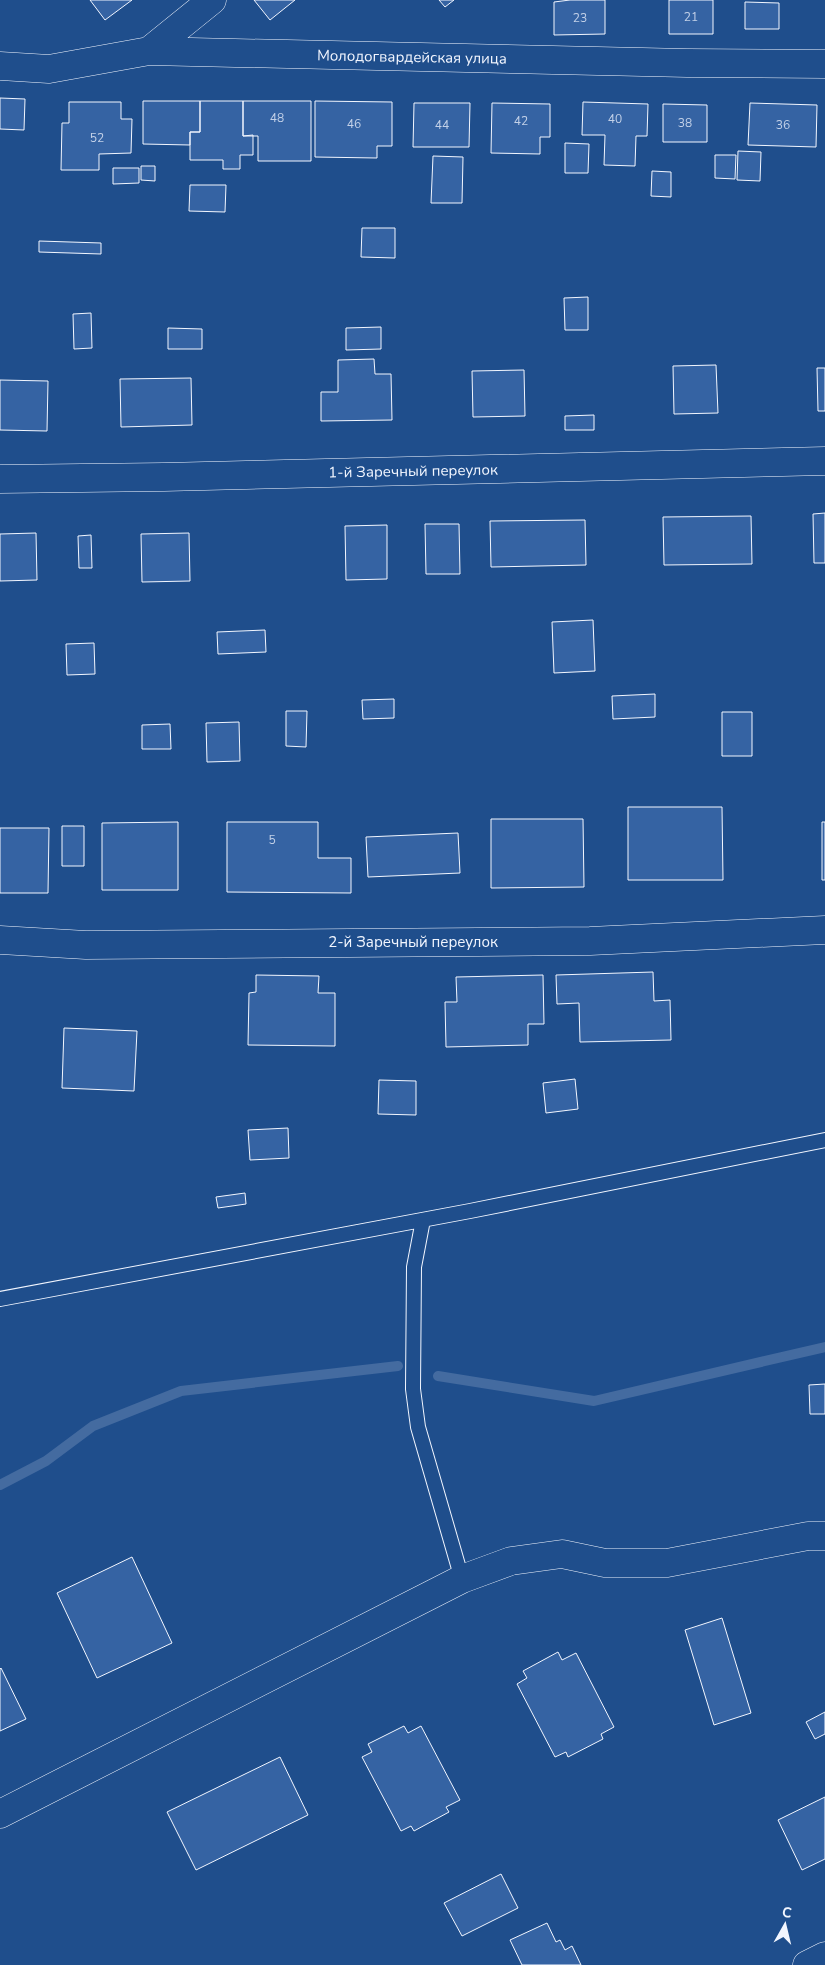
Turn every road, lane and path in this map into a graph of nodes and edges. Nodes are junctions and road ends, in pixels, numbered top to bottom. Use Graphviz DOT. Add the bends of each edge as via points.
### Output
graph roads {
  1 [pos="212,0"];
  2 [pos="149,51"];
  3 [pos="825,64"];
  4 [pos="0,66"];
  5 [pos="825,461"];
  6 [pos="0,479"];
  7 [pos="825,930"];
  8 [pos="0,940"];
  9 [pos="825,1140"];
  10 [pos="423,1220"];
  11 [pos="0,1299"];
  12 [pos="825,1536"];
  13 [pos="462,1579"];
  14 [pos="0,1814"];
  15 [pos="825,1956"];
  16 [pos="806,1965"];
  1 -- 2 [label="street"];
  2 -- 3 [label="street, Молодогвардейская улица"];
  2 -- 4 [label="street, Молодогвардейская улица" via="48,69"];
  5 -- 6 [label="street, 1-й Заречный переулок"];
  7 -- 8 [label="street, 2-й Заречный переулок" via="590,941 86,945"];
  9 -- 10 [label="lane"];
  10 -- 11 [label="lane"];
  10 -- 13 [label="lane" via="414,1267 413,1389 418,1427"];
  12 -- 13 [label="street" via="808,1536 667,1563 605,1563 562,1554 511,1561"];
  13 -- 14 [label="street"];
  15 -- 16 [label="street"];
}
